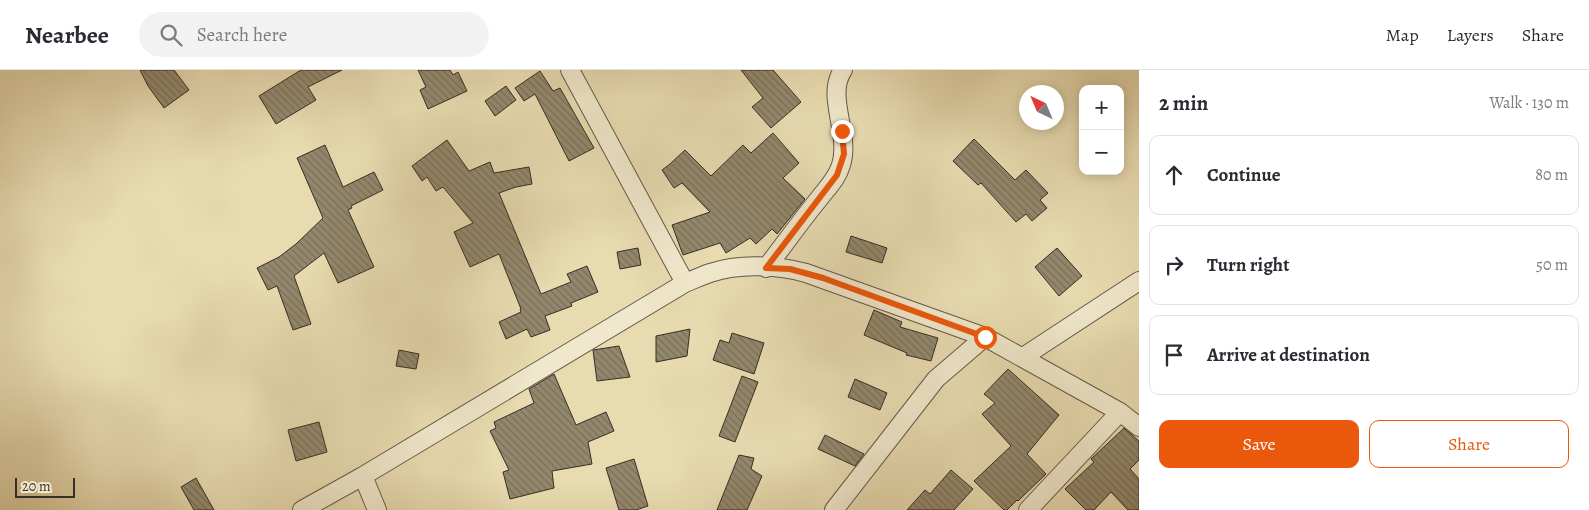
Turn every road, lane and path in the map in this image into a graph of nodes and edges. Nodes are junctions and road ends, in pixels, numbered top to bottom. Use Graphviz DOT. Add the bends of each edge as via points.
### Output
graph roads {
  1 [pos="570,70"];
  2 [pos="843,70"];
  3 [pos="766,268"];
  4 [pos="1139,281"];
  5 [pos="685,283"];
  6 [pos="985,337"];
  7 [pos="1023,357"];
  8 [pos="1120,412"];
  9 [pos="1139,427"];
  10 [pos="364,476"];
  11 [pos="302,510"];
  12 [pos="377,510"];
  13 [pos="834,510"];
  14 [pos="1028,510"];
  1 -- 5 [label="street"];
  2 -- 3 [label="street" via="836,85 844,154 841,165 831,185"];
  3 -- 5 [label="street" via="724,269"];
  3 -- 6 [label="street" via="790,269 823,278"];
  4 -- 7 [label="street"];
  5 -- 10 [label="street"];
  6 -- 7 [label="street"];
  6 -- 13 [label="street" via="936,379"];
  7 -- 8 [label="street"];
  8 -- 9 [label="street"];
  8 -- 14 [label="street"];
  10 -- 11 [label="street"];
  10 -- 12 [label="street"];
}
